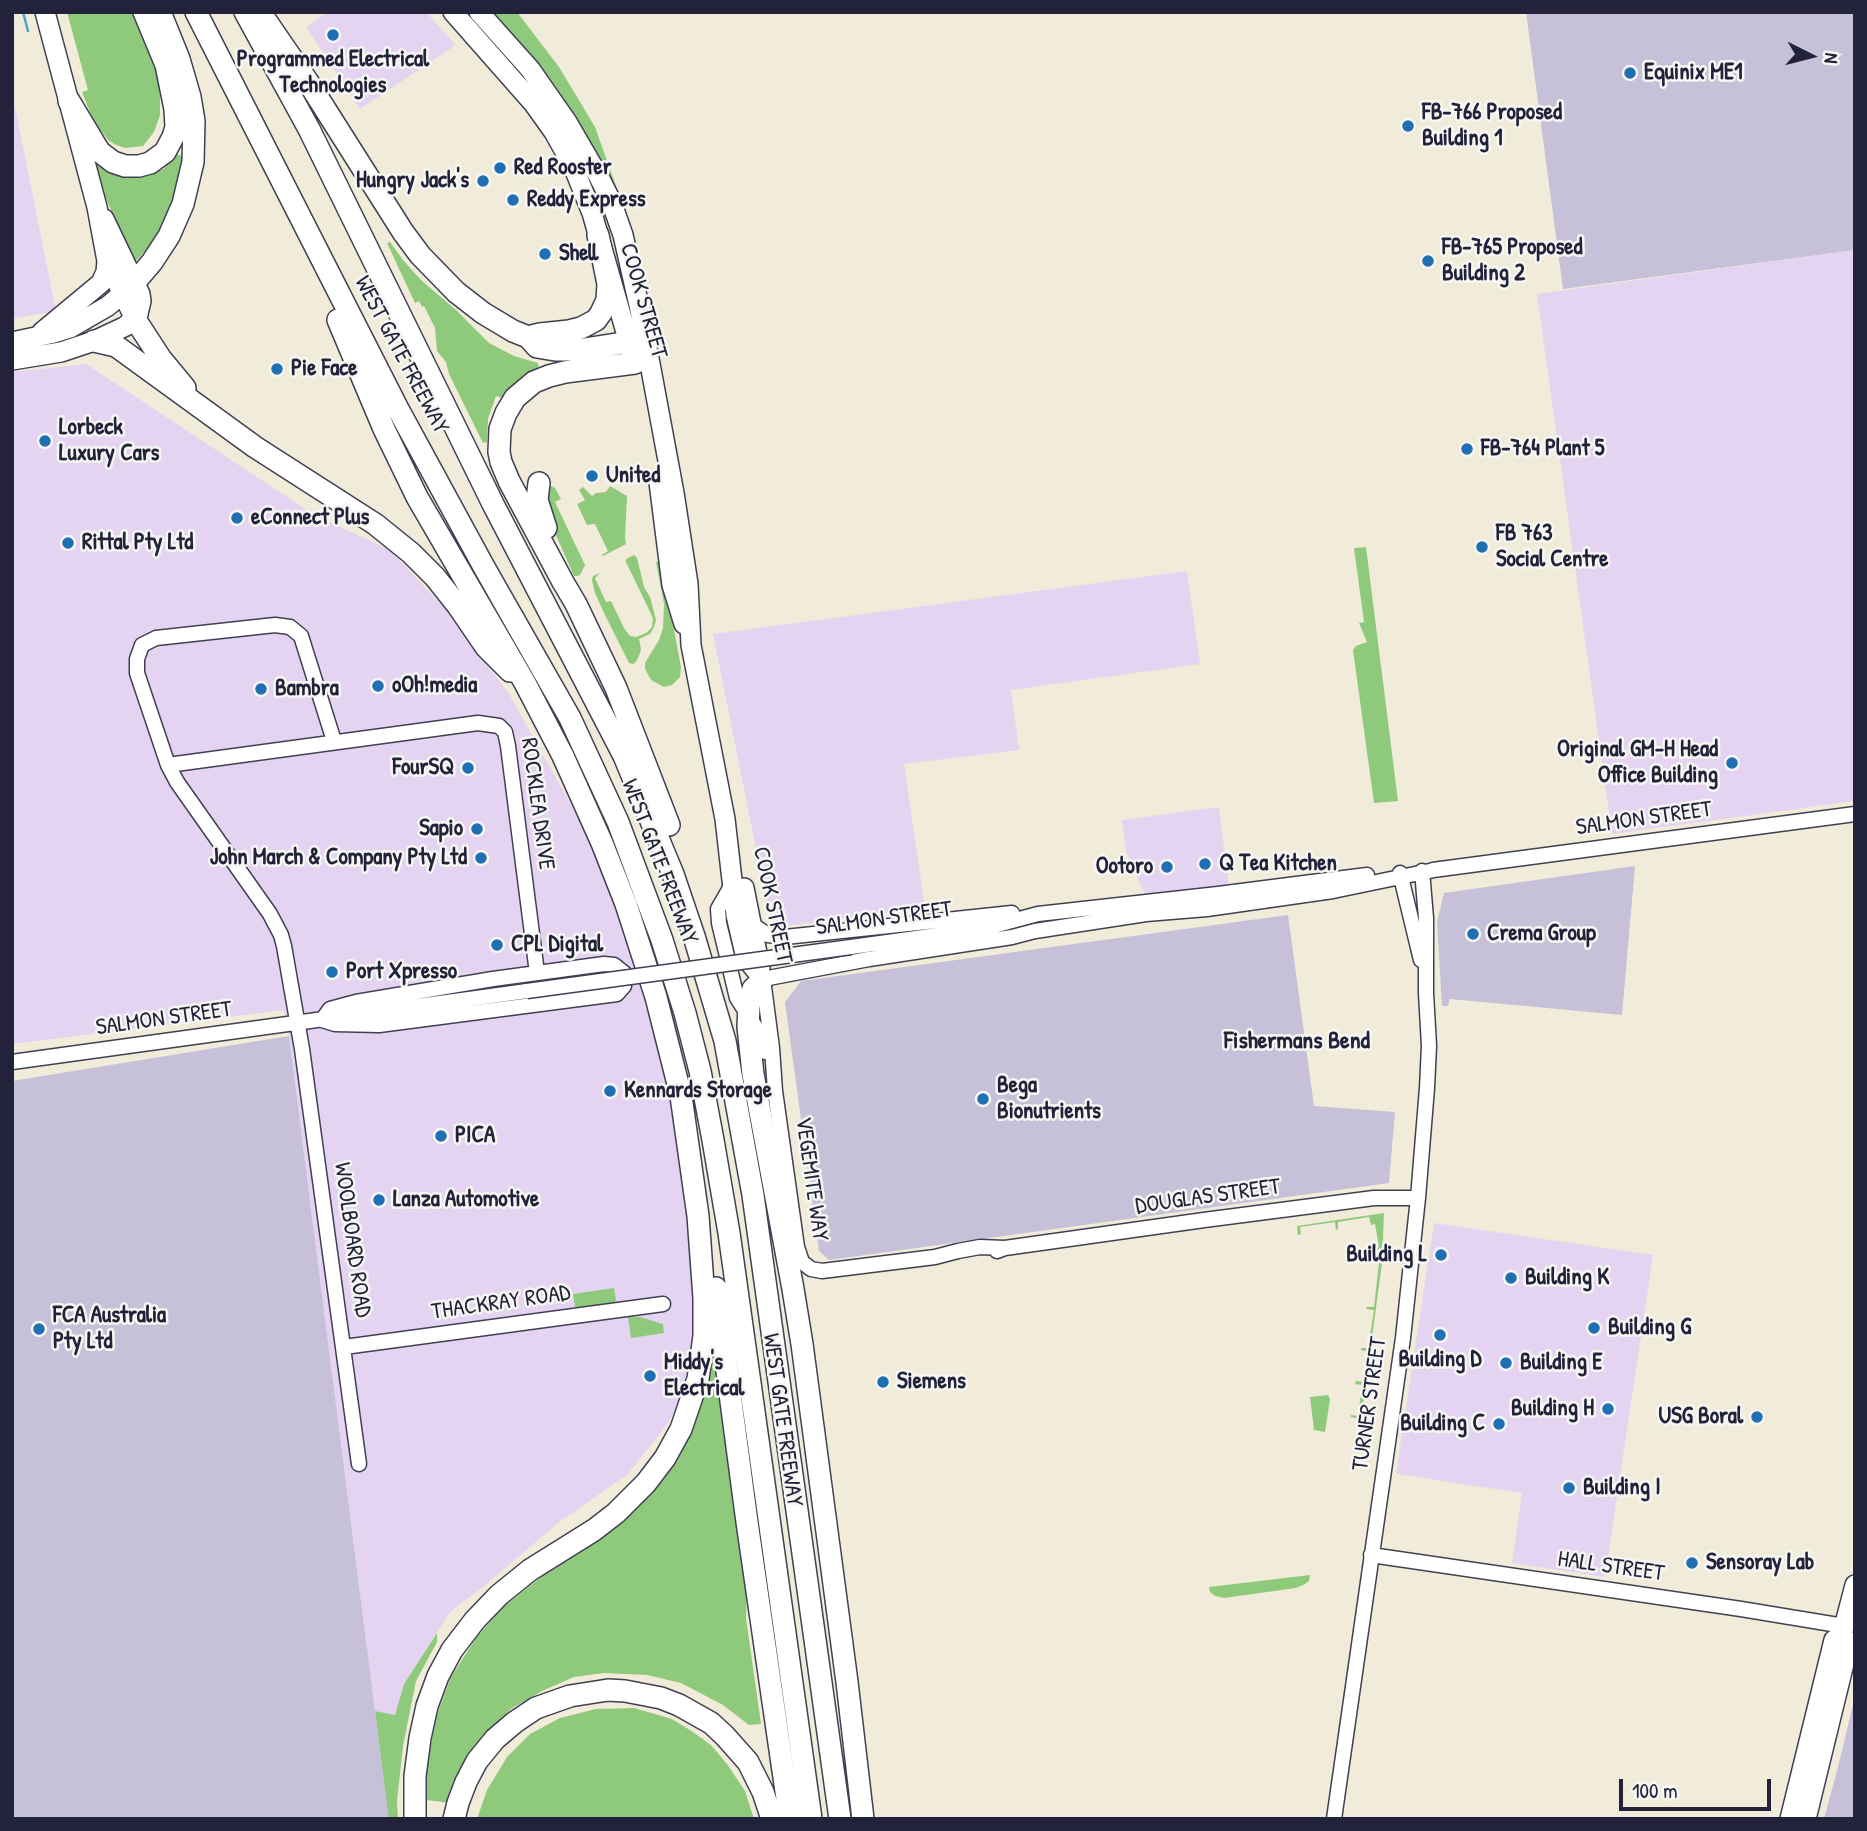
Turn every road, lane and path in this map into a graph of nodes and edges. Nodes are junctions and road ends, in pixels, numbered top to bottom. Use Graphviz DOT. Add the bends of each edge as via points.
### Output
graph roads {
  1 [pos="45,12"];
  2 [pos="144,12"];
  3 [pos="160,12"];
  4 [pos="196,12"];
  5 [pos="245,12"];
  6 [pos="260,12"];
  7 [pos="270,12"];
  8 [pos="453,12"];
  9 [pos="479,12"];
  10 [pos="69,101"];
  11 [pos="363,168"];
  12 [pos="279,178"];
  13 [pos="97,207"];
  14 [pos="598,235"];
  15 [pos="107,261"];
  16 [pos="132,290"];
  17 [pos="135,319"];
  18 [pos="528,337"];
  19 [pos="33,338"];
  20 [pos="637,340"];
  21 [pos="94,341"];
  22 [pos="12,342"];
  23 [pos="12,360"];
  24 [pos="642,361"];
  25 [pos="215,417"];
  26 [pos="539,483"];
  27 [pos="576,604"];
  28 [pos="525,683"];
  29 [pos="334,741"];
  30 [pos="168,765"];
  31 [pos="1855,814"];
  32 [pos="725,819"];
  33 [pos="1422,872"];
  34 [pos="1400,875"];
  35 [pos="731,879"];
  36 [pos="1240,898"];
  37 [pos="1038,914"];
  38 [pos="751,924"];
  39 [pos="982,929"];
  40 [pos="1035,930"];
  41 [pos="694,936"];
  42 [pos="796,936"];
  43 [pos="729,964"];
  44 [pos="804,972"];
  45 [pos="537,973"];
  46 [pos="763,979"];
  47 [pos="1426,993"];
  48 [pos="748,1017"];
  49 [pos="322,1020"];
  50 [pos="298,1024"];
  51 [pos="724,1041"];
  52 [pos="12,1062"];
  53 [pos="775,1091"];
  54 [pos="681,1096"];
  55 [pos="1418,1198"];
  56 [pos="811,1269"];
  57 [pos="663,1304"];
  58 [pos="344,1347"];
  59 [pos="359,1464"];
  60 [pos="822,1499"];
  61 [pos="1371,1555"];
  62 [pos="1855,1585"];
  63 [pos="1843,1630"];
  64 [pos="415,1819"];
  65 [pos="454,1819"];
  66 [pos="772,1819"];
  67 [pos="790,1819"];
  68 [pos="811,1819"];
  69 [pos="840,1819"];
  70 [pos="863,1819"];
  71 [pos="1334,1819"];
  72 [pos="1790,1819"];
  73 [pos="1806,1819"];
  1 -- 10 [label="main road"];
  2 -- 10 [label="highway" via="166,65 176,108 176,127 165,152 139,166 113,162 100,152"];
  3 -- 16 [label="highway" via="190,97 193,162 169,236"];
  4 -- 12 [label="highway, WEST GATE FREEWAY"];
  5 -- 41 [label="highway, WEST GATE FREEWAY" via="314,137 493,504 624,756"];
  6 -- 11 [label="highway"];
  7 -- 11 [label="highway" via="361,150"];
  8 -- 14 [label="main road, COOK STREET" via="549,125 579,180"];
  9 -- 20 [label="main road, COOK STREET" via="540,82 611,201 632,268"];
  10 -- 13 [label="main road"];
  11 -- 18 [label="highway" via="403,232 433,269 483,313"];
  12 -- 28 [label="highway" via="401,466"];
  12 -- 68 [label="highway, WEST GATE FREEWAY" via="404,421 570,718 618,822 662,940 694,1048 716,1153"];
  13 -- 15 [label="main road"];
  13 -- 16 [label="main road"];
  14 -- 18 [label="highway" via="608,284 601,313 581,328"];
  14 -- 20 [label="main road, COOK STREET"];
  15 -- 16 [label="main road"];
  15 -- 19 [label="main road" via="100,283"];
  16 -- 17 [label="main road"];
  16 -- 19 [label="main road" via="81,322"];
  17 -- 21 [label="main road"];
  17 -- 25 [label="highway" via="173,374"];
  18 -- 20 [label="highway" via="537,347 555,350"];
  19 -- 22 [label="main road"];
  20 -- 24 [label="main road, COOK STREET"];
  21 -- 23 [label="main road"];
  21 -- 25 [label="highway" via="116,346"];
  24 -- 27 [label="highway" via="565,372 534,382 510,404 500,429 499,452 505,472"];
  24 -- 32 [label="main road, COOK STREET"];
  25 -- 28 [label="highway" via="365,516 411,553 447,590 486,648"];
  26 -- 27 [label="highway" via="538,506 569,576"];
  27 -- 41 [label="highway" via="617,688 672,834"];
  28 -- 54 [label="highway" via="564,756 606,852 656,997"];
  29 -- 30 [label="street, ROCKLEA DRIVE"];
  29 -- 30 [label="street" via="300,636 290,627 156,638 142,645 137,673"];
  29 -- 45 [label="street, ROCKLEA DRIVE" via="478,723 499,726 505,732"];
  30 -- 50 [label="street" via="275,923 287,959"];
  31 -- 33 [label="street, SALMON STREET"];
  32 -- 35 [label="main road, COOK STREET"];
  32 -- 38 [label="main road, COOK STREET"];
  33 -- 34 [label="street, SALMON STREET"];
  33 -- 47 [label="street, TURNER STREET"];
  34 -- 36 [label="street, SALMON STREET"];
  34 -- 47 [label="street, TURNER STREET"];
  35 -- 43 [label="street, COOK STREET" via="718,914"];
  35 -- 46 [label="main road, COOK STREET" via="742,947"];
  36 -- 37 [label="street, SALMON STREET"];
  36 -- 40 [label="street, SALMON STREET"];
  37 -- 39 [label="street, SALMON STREET"];
  37 -- 42 [label="street, SALMON STREET" via="1020,912"];
  38 -- 42 [label="street, SALMON STREET" via="771,936"];
  38 -- 46 [label="main road, COOK STREET"];
  39 -- 40 [label="street, SALMON STREET"];
  39 -- 49 [label="street, SALMON STREET, bridge"];
  40 -- 44 [label="street, SALMON STREET"];
  41 -- 51 [label="highway, WEST GATE FREEWAY"];
  42 -- 44 [label="street" via="792,959"];
  43 -- 48 [label="street, VEGEMITE WAY" via="737,998"];
  44 -- 46 [label="street, SALMON STREET"];
  45 -- 49 [label="street, SALMON STREET" via="356,1002 330,1009"];
  45 -- 49 [label="street, SALMON STREET" via="610,964 621,970 625,982 613,996 544,1005 379,1025"];
  46 -- 48 [label="highway" via="753,989"];
  46 -- 53 [label="street, VEGEMITE WAY"];
  47 -- 55 [label="street, TURNER STREET" via="1428,1071"];
  48 -- 53 [label="street, VEGEMITE WAY" via="762,1038"];
  48 -- 60 [label="highway" via="753,1074 793,1289"];
  49 -- 50 [label="street, SALMON STREET"];
  50 -- 52 [label="street, SALMON STREET"];
  50 -- 58 [label="street, WOOLBOARD ROAD"];
  51 -- 60 [label="highway" via="748,1108"];
  51 -- 69 [label="highway, WEST GATE FREEWAY" via="753,1195"];
  53 -- 56 [label="street, VEGEMITE WAY" via="799,1253"];
  54 -- 64 [label="highway" via="705,1309 704,1349 690,1407 665,1458 629,1501 499,1595 452,1650 438,1676 422,1727"];
  54 -- 67 [label="highway" via="715,1285"];
  55 -- 56 [label="street, DOUGLAS STREET" via="1362,1199 1005,1248 970,1257 818,1272"];
  55 -- 61 [label="street, TURNER STREET"];
  57 -- 58 [label="street, THACKRAY ROAD"];
  58 -- 59 [label="street, WOOLBOARD ROAD"];
  60 -- 70 [label="highway"];
  61 -- 63 [label="street, HALL STREET" via="1741,1609"];
  61 -- 71 [label="street, TURNER STREET"];
  62 -- 63 [label="main road"];
  63 -- 72 [label="main road" via="1834,1640"];
  63 -- 73 [label="main road" via="1849,1643"];
  65 -- 66 [label="highway" via="477,1761 515,1722 536,1708 570,1696 608,1690 662,1698 711,1723 748,1762"];
}
